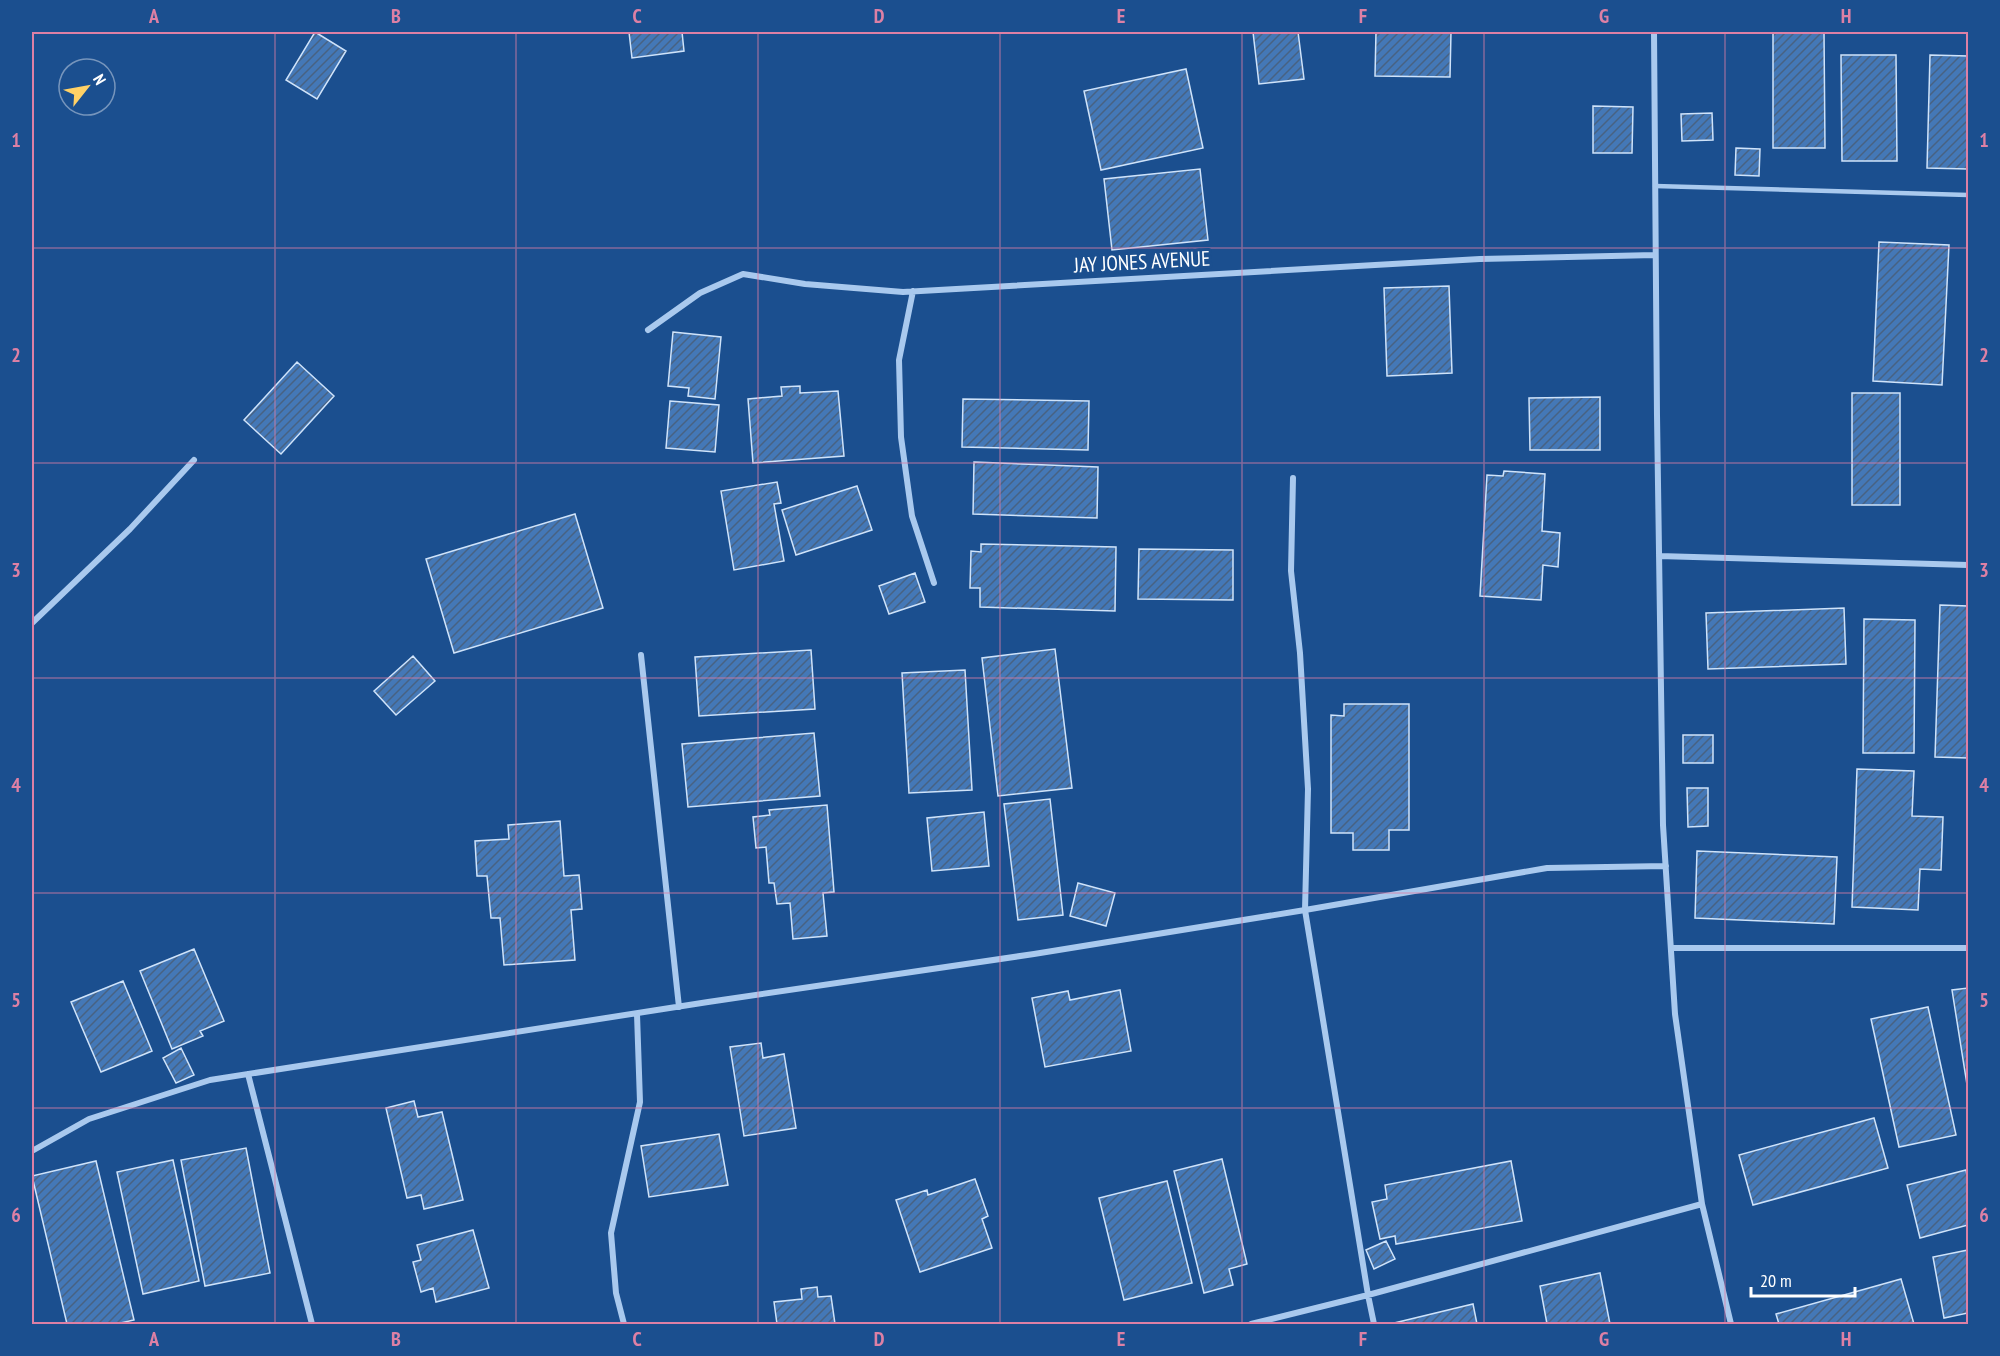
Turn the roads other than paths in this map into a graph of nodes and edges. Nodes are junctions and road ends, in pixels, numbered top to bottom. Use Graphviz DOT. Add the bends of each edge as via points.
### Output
graph roads {
  1 [pos="1654,32"];
  2 [pos="1655,186"];
  3 [pos="1968,195"];
  4 [pos="1655,255"];
  5 [pos="913,291"];
  6 [pos="648,330"];
  7 [pos="194,460"];
  8 [pos="1293,478"];
  9 [pos="1659,556"];
  10 [pos="1968,565"];
  11 [pos="934,583"];
  12 [pos="32,623"];
  13 [pos="641,655"];
  14 [pos="1666,866"];
  15 [pos="1305,910"];
  16 [pos="1672,948"];
  17 [pos="1968,948"];
  18 [pos="679,1007"];
  19 [pos="637,1014"];
  20 [pos="248,1074"];
  21 [pos="32,1151"];
  22 [pos="1702,1204"];
  23 [pos="1368,1295"];
  24 [pos="312,1324"];
  25 [pos="624,1324"];
  26 [pos="1251,1324"];
  27 [pos="1374,1324"];
  28 [pos="1731,1324"];
  1 -- 2 [label="street"];
  2 -- 3 [label="lane"];
  2 -- 4 [label="street"];
  4 -- 5 [label="street, JAY JONES AVENUE" via="1480,260"];
  4 -- 9 [label="street"];
  5 -- 6 [label="street, JAY JONES AVENUE" via="805,284 743,274 700,293"];
  5 -- 11 [label="street" via="899,360 901,437 912,516"];
  7 -- 12 [label="street" via="130,529"];
  8 -- 15 [label="street" via="1291,571 1308,789"];
  9 -- 10 [label="street"];
  9 -- 14 [label="street"];
  13 -- 18 [label="street"];
  14 -- 15 [label="street" via="1547,868"];
  14 -- 16 [label="street"];
  15 -- 18 [label="street"];
  15 -- 23 [label="street"];
  16 -- 17 [label="street"];
  16 -- 22 [label="street" via="1675,1014"];
  18 -- 19 [label="street"];
  19 -- 20 [label="street"];
  19 -- 25 [label="street" via="640,1102 611,1233 616,1293"];
  20 -- 21 [label="street" via="210,1080 89,1119"];
  20 -- 24 [label="street"];
  22 -- 23 [label="street"];
  22 -- 28 [label="street"];
  23 -- 26 [label="street"];
  23 -- 27 [label="street"];
}
